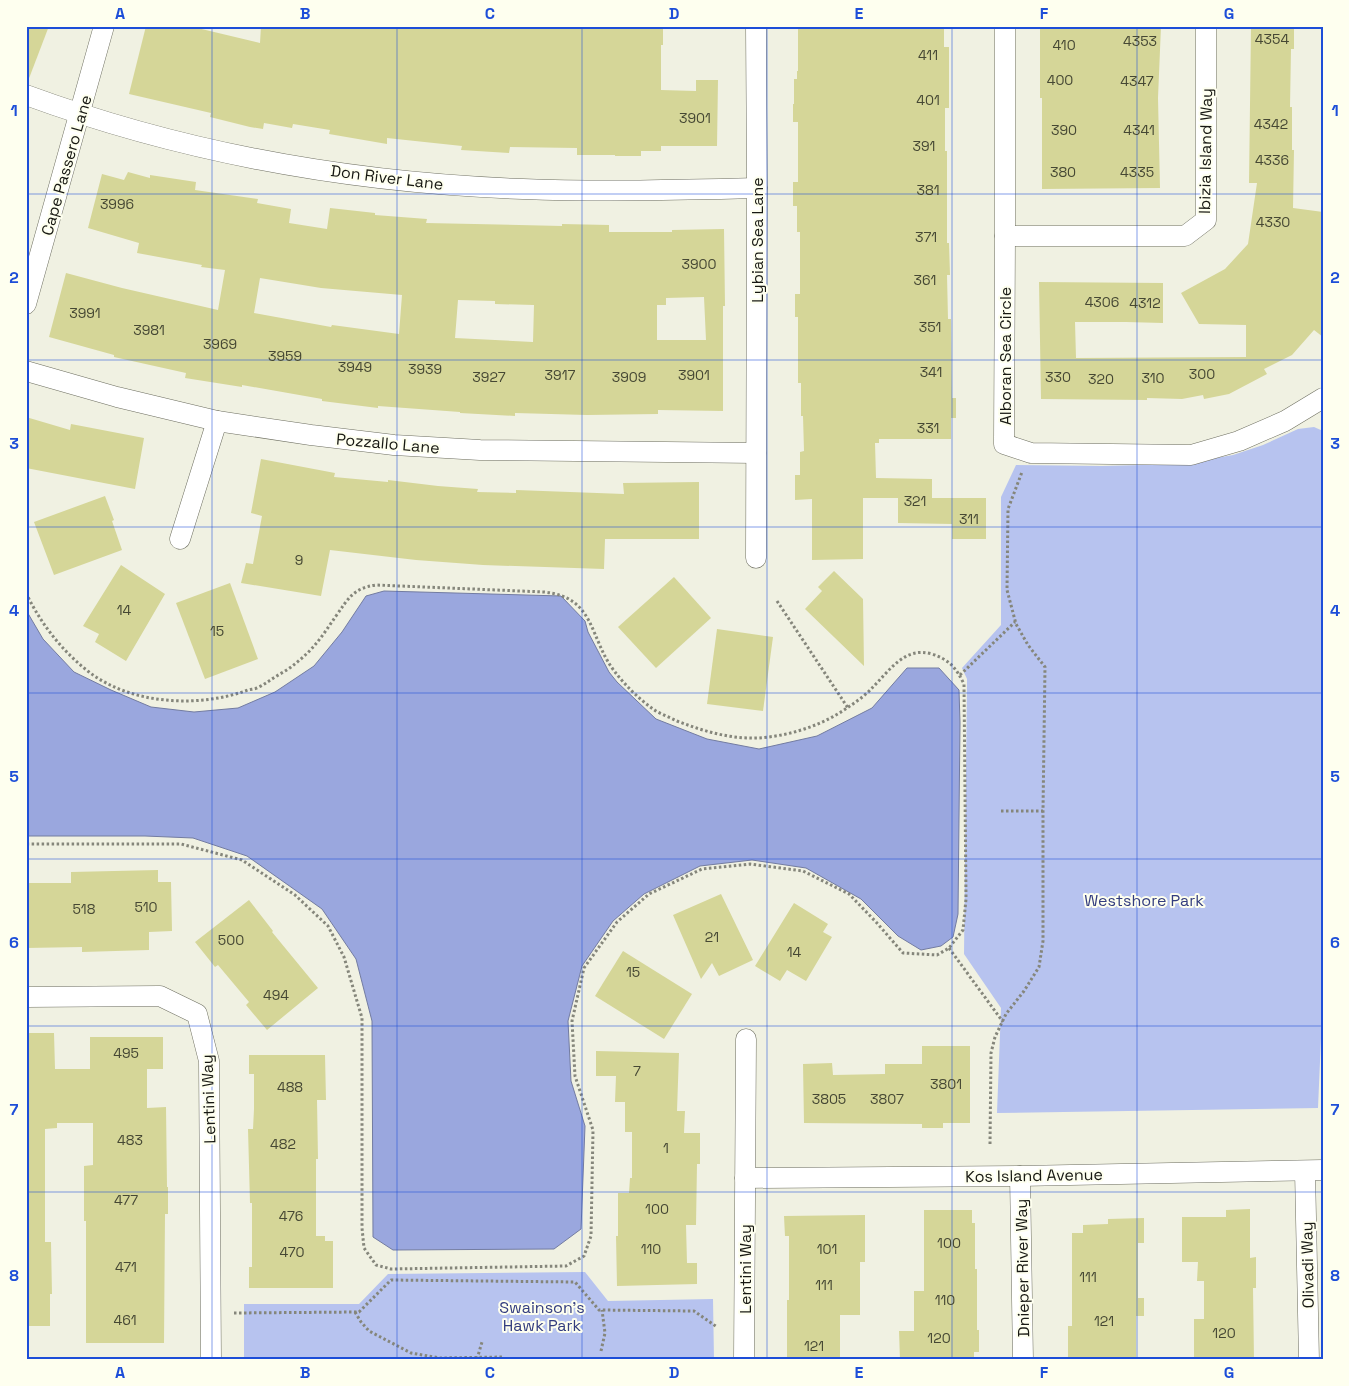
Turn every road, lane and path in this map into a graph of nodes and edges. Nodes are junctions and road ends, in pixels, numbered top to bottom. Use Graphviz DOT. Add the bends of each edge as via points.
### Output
graph roads {
  1 [pos="104,26"];
  2 [pos="756,26"];
  3 [pos="1004,26"];
  4 [pos="1206,26"];
  5 [pos="26,95"];
  6 [pos="80,114"];
  7 [pos="757,188"];
  8 [pos="1005,236"];
  9 [pos="26,304"];
  10 [pos="26,371"];
  11 [pos="1323,398"];
  12 [pos="217,421"];
  13 [pos="756,453"];
  14 [pos="1022,472"];
  15 [pos="180,539"];
  16 [pos="756,558"];
  17 [pos="26,592"];
  18 [pos="777,601"];
  19 [pos="1015,622"];
  20 [pos="960,675"];
  21 [pos="848,708"];
  22 [pos="1002,811"];
  23 [pos="1043,811"];
  24 [pos="26,844"];
  25 [pos="949,948"];
  26 [pos="26,997"];
  27 [pos="1003,1022"];
  28 [pos="746,1038"];
  29 [pos="990,1144"];
  30 [pos="1314,1170"];
  31 [pos="1020,1176"];
  32 [pos="745,1178"];
  33 [pos="602,1310"];
  34 [pos="355,1312"];
  35 [pos="234,1313"];
  36 [pos="717,1327"];
  37 [pos="482,1342"];
  38 [pos="601,1351"];
  39 [pos="503,1357"];
  40 [pos="477,1359"];
  41 [pos="211,1360"];
  42 [pos="744,1360"];
  43 [pos="1023,1360"];
  44 [pos="1309,1360"];
  1 -- 6 [label="street, Cape Passero Lane"];
  2 -- 7 [label="street, Lybian Sea Lane"];
  3 -- 8 [label="street, Alboran Sea Circle"];
  4 -- 8 [label="street, Ibizia Island Way" via="1206,220 1185,236"];
  5 -- 6 [label="street, Don River Lane"];
  6 -- 7 [label="street, Don River Lane" via="249,157 399,180 522,189"];
  6 -- 9 [label="street, Cape Passero Lane"];
  7 -- 13 [label="street, Lybian Sea Lane"];
  8 -- 11 [label="street, Alboran Sea Circle" via="1004,444 1031,453 1191,455 1246,437"];
  10 -- 12 [label="street, Pozzallo Lane"];
  12 -- 13 [label="street, Pozzallo Lane" via="385,444 480,450"];
  12 -- 15 [label="street"];
  13 -- 16 [label="street, Lybian Sea Lane"];
  14 -- 19 [label="path" via="1008,509 1007,590"];
  17 -- 21 [label="path" via="48,630 89,672 109,684 141,696 172,701 224,698 259,687 287,670 312,648 349,597 363,587 376,585 544,592 568,598 583,611 614,672 631,690 667,717 708,732 739,738 785,734 813,726"];
  18 -- 21 [label="path"];
  19 -- 20 [label="path"];
  19 -- 23 [label="path" via="1045,667"];
  20 -- 21 [label="path" via="951,663 938,656 915,652 900,660"];
  20 -- 25 [label="path" via="964,684 966,899 963,930"];
  22 -- 23 [label="path"];
  23 -- 27 [label="path" via="1043,941 1039,967"];
  24 -- 25 [label="path" via="181,844 242,860 295,895 328,926 344,957 362,1018 364,1248 376,1265 390,1269 566,1266 584,1256 591,1236 593,1130 575,1076 572,1021 584,968 617,922 649,894 702,868 750,864 803,871 849,894 903,953 937,955"];
  25 -- 27 [label="path"];
  26 -- 41 [label="street, Lentini Way" via="160,996 197,1014 209,1061"];
  27 -- 29 [label="path" via="990,1053"];
  28 -- 32 [label="street, Lentini Way"];
  30 -- 31 [label="street, Kos Island Avenue"];
  30 -- 44 [label="street, Olivadi Way"];
  31 -- 32 [label="street, Kos Island Avenue"];
  31 -- 43 [label="street, Dnieper River Way"];
  32 -- 42 [label="street, Lentini Way"];
  33 -- 34 [label="path" via="576,1282 392,1280 359,1312"];
  33 -- 36 [label="path" via="694,1311"];
  33 -- 38 [label="path" via="605,1333"];
  34 -- 35 [label="path"];
  34 -- 40 [label="path" via="369,1331 411,1352 440,1358"];
  37 -- 40 [label="path"];
  39 -- 40 [label="path"];
}
